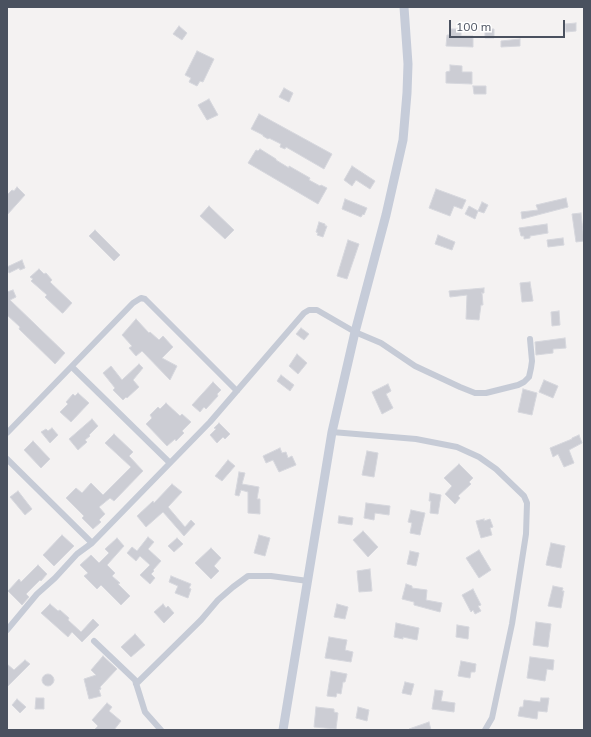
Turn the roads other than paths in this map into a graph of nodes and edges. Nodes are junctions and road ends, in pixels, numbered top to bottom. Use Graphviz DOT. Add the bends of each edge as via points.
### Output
graph roads {
  1 [pos="404,7"];
  2 [pos="355,332"];
  3 [pos="530,339"];
  4 [pos="72,367"];
  5 [pos="237,391"];
  6 [pos="332,432"];
  7 [pos="7,433"];
  8 [pos="7,459"];
  9 [pos="170,463"];
  10 [pos="92,543"];
  11 [pos="308,581"];
  12 [pos="7,630"];
  13 [pos="94,641"];
  14 [pos="136,684"];
  15 [pos="162,730"];
  16 [pos="283,730"];
  17 [pos="485,730"];
  1 -- 2 [label="street" via="408,64 403,140"];
  2 -- 3 [label="street" via="380,343 415,366 475,393 486,393 524,382 529,377 532,361"];
  2 -- 5 [label="street" via="317,310 306,312"];
  2 -- 6 [label="street"];
  4 -- 5 [label="street" via="133,303 141,298 145,299"];
  4 -- 7 [label="street"];
  4 -- 9 [label="street"];
  5 -- 9 [label="street"];
  6 -- 11 [label="street"];
  6 -- 17 [label="street" via="416,439 457,447 479,457 496,469 524,496 527,503 526,534 512,624 492,718"];
  8 -- 10 [label="street"];
  9 -- 10 [label="street"];
  10 -- 12 [label="street" via="77,554 37,594"];
  11 -- 14 [label="street" via="248,576 218,600"];
  11 -- 16 [label="street"];
  13 -- 14 [label="street" via="135,680"];
  14 -- 15 [label="street" via="145,712"];
}
